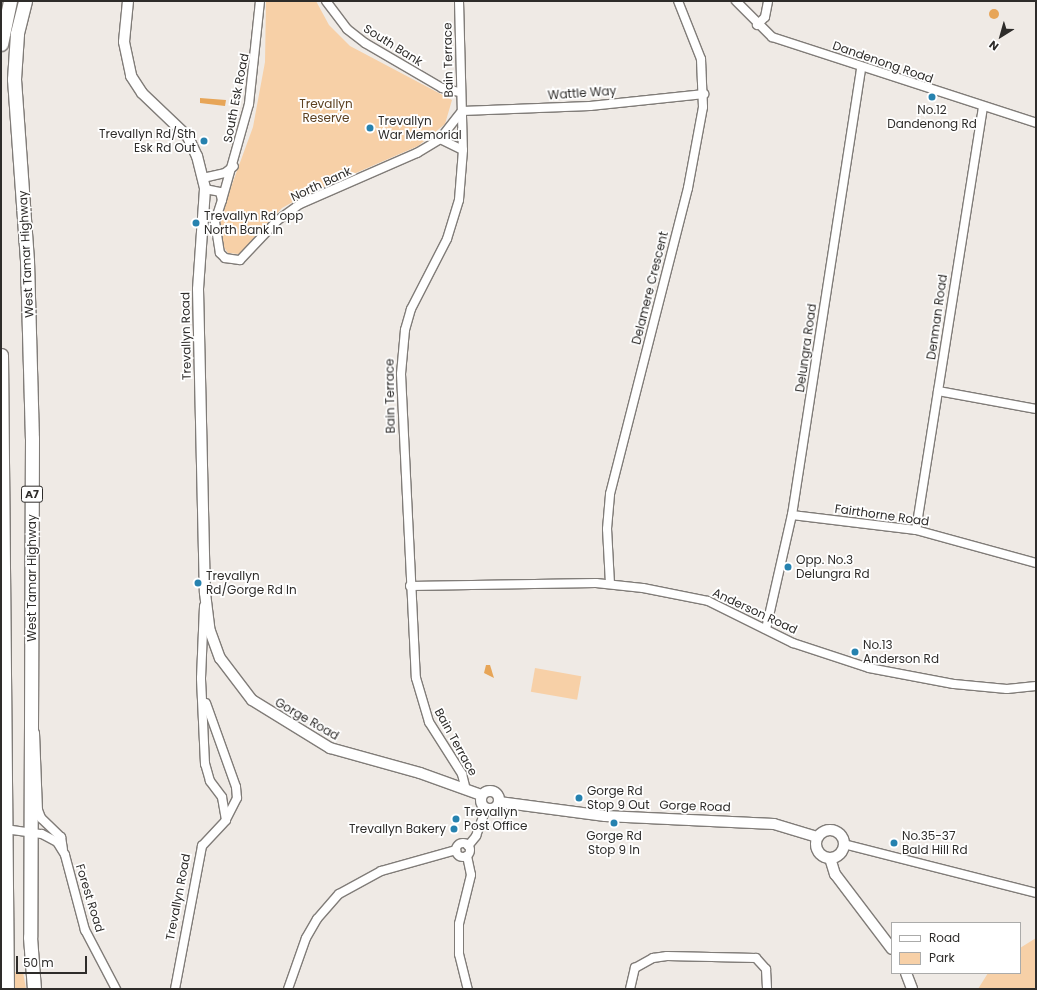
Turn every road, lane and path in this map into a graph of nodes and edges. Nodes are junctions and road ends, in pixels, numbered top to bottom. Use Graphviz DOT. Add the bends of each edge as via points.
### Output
graph roads {
  1 [pos="10,1"];
  2 [pos="25,1"];
  3 [pos="128,1"];
  4 [pos="260,1"];
  5 [pos="326,1"];
  6 [pos="459,1"];
  7 [pos="678,1"];
  8 [pos="736,1"];
  9 [pos="768,1"];
  10 [pos="757,25"];
  11 [pos="1,44"];
  12 [pos="861,68"];
  13 [pos="460,92"];
  14 [pos="704,94"];
  15 [pos="983,107"];
  16 [pos="462,111"];
  17 [pos="1036,123"];
  18 [pos="440,139"];
  19 [pos="463,150"];
  20 [pos="234,166"];
  21 [pos="203,178"];
  22 [pos="205,189"];
  23 [pos="222,200"];
  24 [pos="1,355"];
  25 [pos="938,391"];
  26 [pos="1036,410"];
  27 [pos="792,515"];
  28 [pos="916,530"];
  29 [pos="1036,563"];
  30 [pos="610,584"];
  31 [pos="410,586"];
  32 [pos="205,601"];
  33 [pos="766,629"];
  34 [pos="1036,686"];
  35 [pos="204,699"];
  36 [pos="30,720"];
  37 [pos="466,790"];
  38 [pos="481,795"];
  39 [pos="499,802"];
  40 [pos="486,809"];
  41 [pos="226,820"];
  42 [pos="5,829"];
  43 [pos="30,832"];
  44 [pos="817,837"];
  45 [pos="844,844"];
  46 [pos="468,846"];
  47 [pos="456,850"];
  48 [pos="65,855"];
  49 [pos="466,856"];
  50 [pos="830,858"];
  51 [pos="1036,893"];
  52 [pos="891,947"];
  53 [pos="906,974"];
  54 [pos="7,989"];
  55 [pos="34,989"];
  56 [pos="116,989"];
  57 [pos="175,989"];
  58 [pos="288,989"];
  59 [pos="468,989"];
  60 [pos="630,989"];
  61 [pos="767,989"];
  62 [pos="912,989"];
  1 -- 11 [label="highway"];
  2 -- 36 [label="highway, West Tamar Highway / A7" via="17,34 14,79 30,321"];
  3 -- 21 [label="street, Trevallyn Road" via="124,42 130,76 142,93 188,137"];
  4 -- 20 [label="street, South Esk Road" via="256,66"];
  5 -- 13 [label="street, South Bank" via="346,29 365,43 442,88"];
  6 -- 13 [label="street, Bain Terrace"];
  7 -- 14 [label="street, Delamere Crescent" via="698,45"];
  8 -- 10 [label="street, Dandenong Road"];
  9 -- 10 [label="street" via="765,17"];
  10 -- 12 [label="street, Dandenong Road" via="772,36"];
  12 -- 15 [label="street, Dandenong Road"];
  12 -- 27 [label="street, Delungra Road"];
  13 -- 16 [label="street, Bain Terrace"];
  14 -- 16 [label="street, Wattle Way" via="590,106"];
  14 -- 30 [label="street, Delamere Crescent" via="688,188 610,494 607,529"];
  15 -- 17 [label="street, Dandenong Road"];
  15 -- 25 [label="street, Denman Road"];
  16 -- 18 [label="street, North Bank"];
  16 -- 19 [label="street, Bain Terrace"];
  18 -- 19 [label="street"];
  18 -- 23 [label="street, North Bank" via="376,172 300,204 278,220 240,260 225,258 220,253 214,222"];
  19 -- 31 [label="street, Bain Terrace" via="454,221 411,309 401,351"];
  20 -- 21 [label="street" via="225,173"];
  20 -- 23 [label="street, North Bank"];
  21 -- 22 [label="street, Trevallyn Road"];
  22 -- 23 [label="street" via="216,188"];
  22 -- 32 [label="street, Trevallyn Road" via="198,289"];
  24 -- 42 [label="highway"];
  25 -- 26 [label="street"];
  25 -- 28 [label="street, Denman Road"];
  27 -- 28 [label="street, Fairthorne Road"];
  27 -- 33 [label="street, Delungra Road"];
  28 -- 29 [label="street, Fairthorne Road"];
  30 -- 31 [label="street, Anderson Road"];
  30 -- 33 [label="street, Anderson Road" via="708,601"];
  31 -- 37 [label="street, Bain Terrace" via="416,678 422,703 438,738 462,774"];
  32 -- 35 [label="street, Trevallyn Road" via="201,678"];
  32 -- 37 [label="street, Gorge Road" via="220,658 236,683 260,706 330,748"];
  33 -- 34 [label="street, Anderson Road" via="837,659 930,680 1007,689"];
  35 -- 41 [label="street, Trevallyn Road" via="205,764 210,781 222,797"];
  35 -- 41 [label="street, Trevallyn Road" via="236,787 237,798"];
  36 -- 43 [label="highway, West Tamar Highway / A7"];
  36 -- 48 [label="street, Forest Road" via="37,738 38,810 41,818 61,837"];
  37 -- 38 [label="street, Gorge Road"];
  38 -- 39 [label="street" via="492,790 497,794"];
  38 -- 40 [label="street" via="481,803"];
  39 -- 40 [label="street" via="492,809"];
  39 -- 44 [label="street, Gorge Road" via="605,816 774,824"];
  40 -- 46 [label="street" via="479,831"];
  41 -- 57 [label="street, Trevallyn Road" via="202,846"];
  42 -- 43 [label="street, Forest Road"];
  42 -- 54 [label="highway"];
  43 -- 48 [label="street, Forest Road" via="49,836"];
  43 -- 55 [label="highway, West Tamar Highway / A7" via="30,937"];
  44 -- 45 [label="street" via="824,831 833,830 841,835"];
  44 -- 50 [label="street" via="817,850"];
  45 -- 50 [label="street" via="841,852"];
  45 -- 51 [label="street"];
  46 -- 47 [label="street" via="460,844"];
  46 -- 49 [label="street"];
  47 -- 49 [label="street" via="461,857"];
  47 -- 58 [label="street" via="381,871 340,894 306,938"];
  48 -- 56 [label="street, Forest Road" via="85,930"];
  49 -- 59 [label="street" via="471,876 459,924 459,954"];
  50 -- 52 [label="street" via="835,874"];
  53 -- 62 [label="street"];
  60 -- 61 [label="street" via="635,968 653,958 667,956 756,958 766,969"];
}
